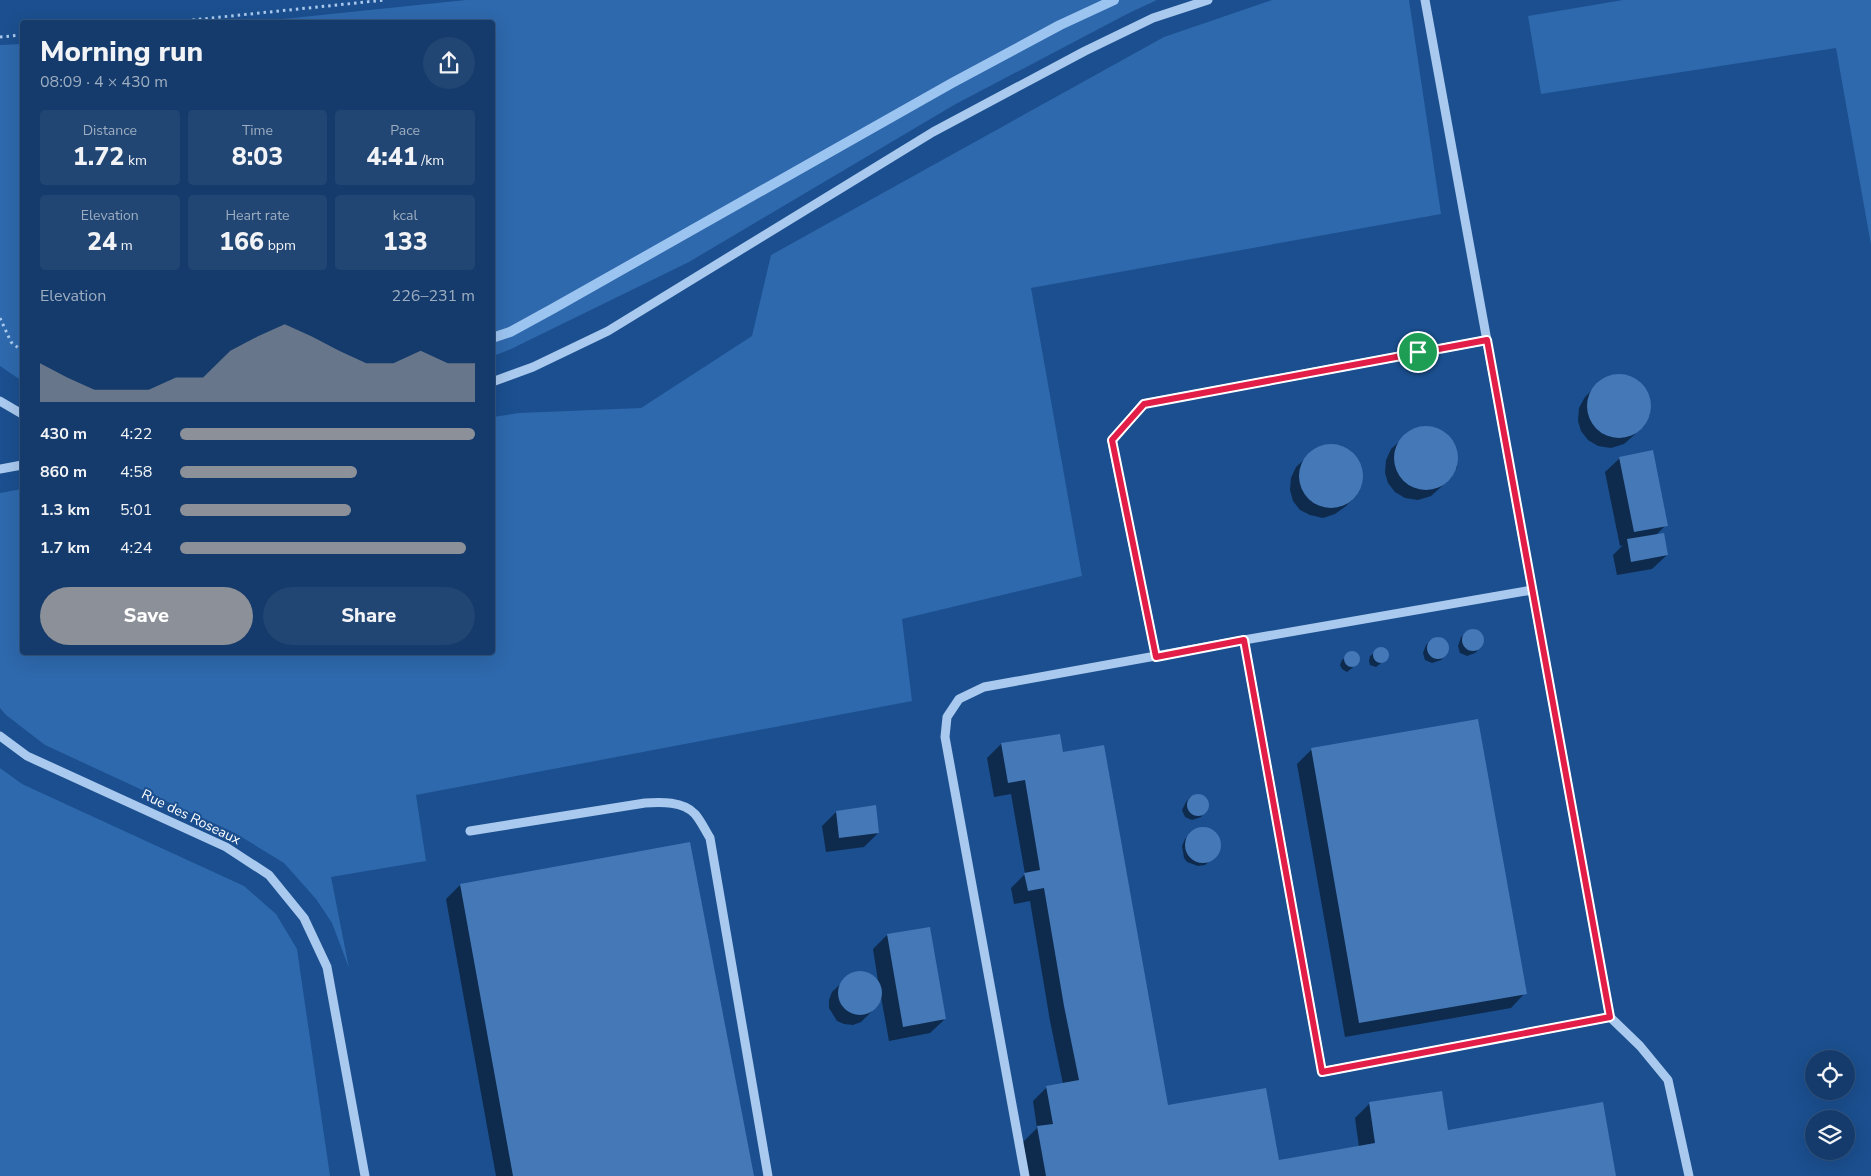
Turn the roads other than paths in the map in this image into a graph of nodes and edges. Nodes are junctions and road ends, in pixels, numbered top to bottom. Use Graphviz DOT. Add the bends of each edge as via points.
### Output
graph roads {
  1 [pos="1208,0"];
  2 [pos="1425,0"];
  3 [pos="1487,340"];
  4 [pos="495,381"];
  5 [pos="0,401"];
  6 [pos="20,413"];
  7 [pos="20,465"];
  8 [pos="0,469"];
  9 [pos="1532,590"];
  10 [pos="1244,640"];
  11 [pos="1156,657"];
  12 [pos="0,736"];
  13 [pos="470,831"];
  14 [pos="1610,1017"];
  15 [pos="365,1176"];
  16 [pos="768,1176"];
  17 [pos="1025,1176"];
  18 [pos="1689,1176"];
  1 -- 4 [label="street" via="1153,18 933,132 608,331 533,367"];
  2 -- 3 [label="street"];
  3 -- 9 [label="street"];
  3 -- 11 [label="street" via="1144,404 1112,440"];
  5 -- 6 [label="street"];
  7 -- 8 [label="street"];
  9 -- 10 [label="street"];
  9 -- 14 [label="street"];
  10 -- 11 [label="street"];
  10 -- 14 [label="street" via="1322,1072"];
  11 -- 17 [label="street" via="984,688 958,699 947,717 944,737"];
  12 -- 15 [label="street, Rue des Roseaux" via="27,756 226,847 269,875 304,918 328,967"];
  13 -- 16 [label="street" via="645,803 679,804 694,813 710,838"];
  14 -- 18 [label="street" via="1668,1080"];
}
